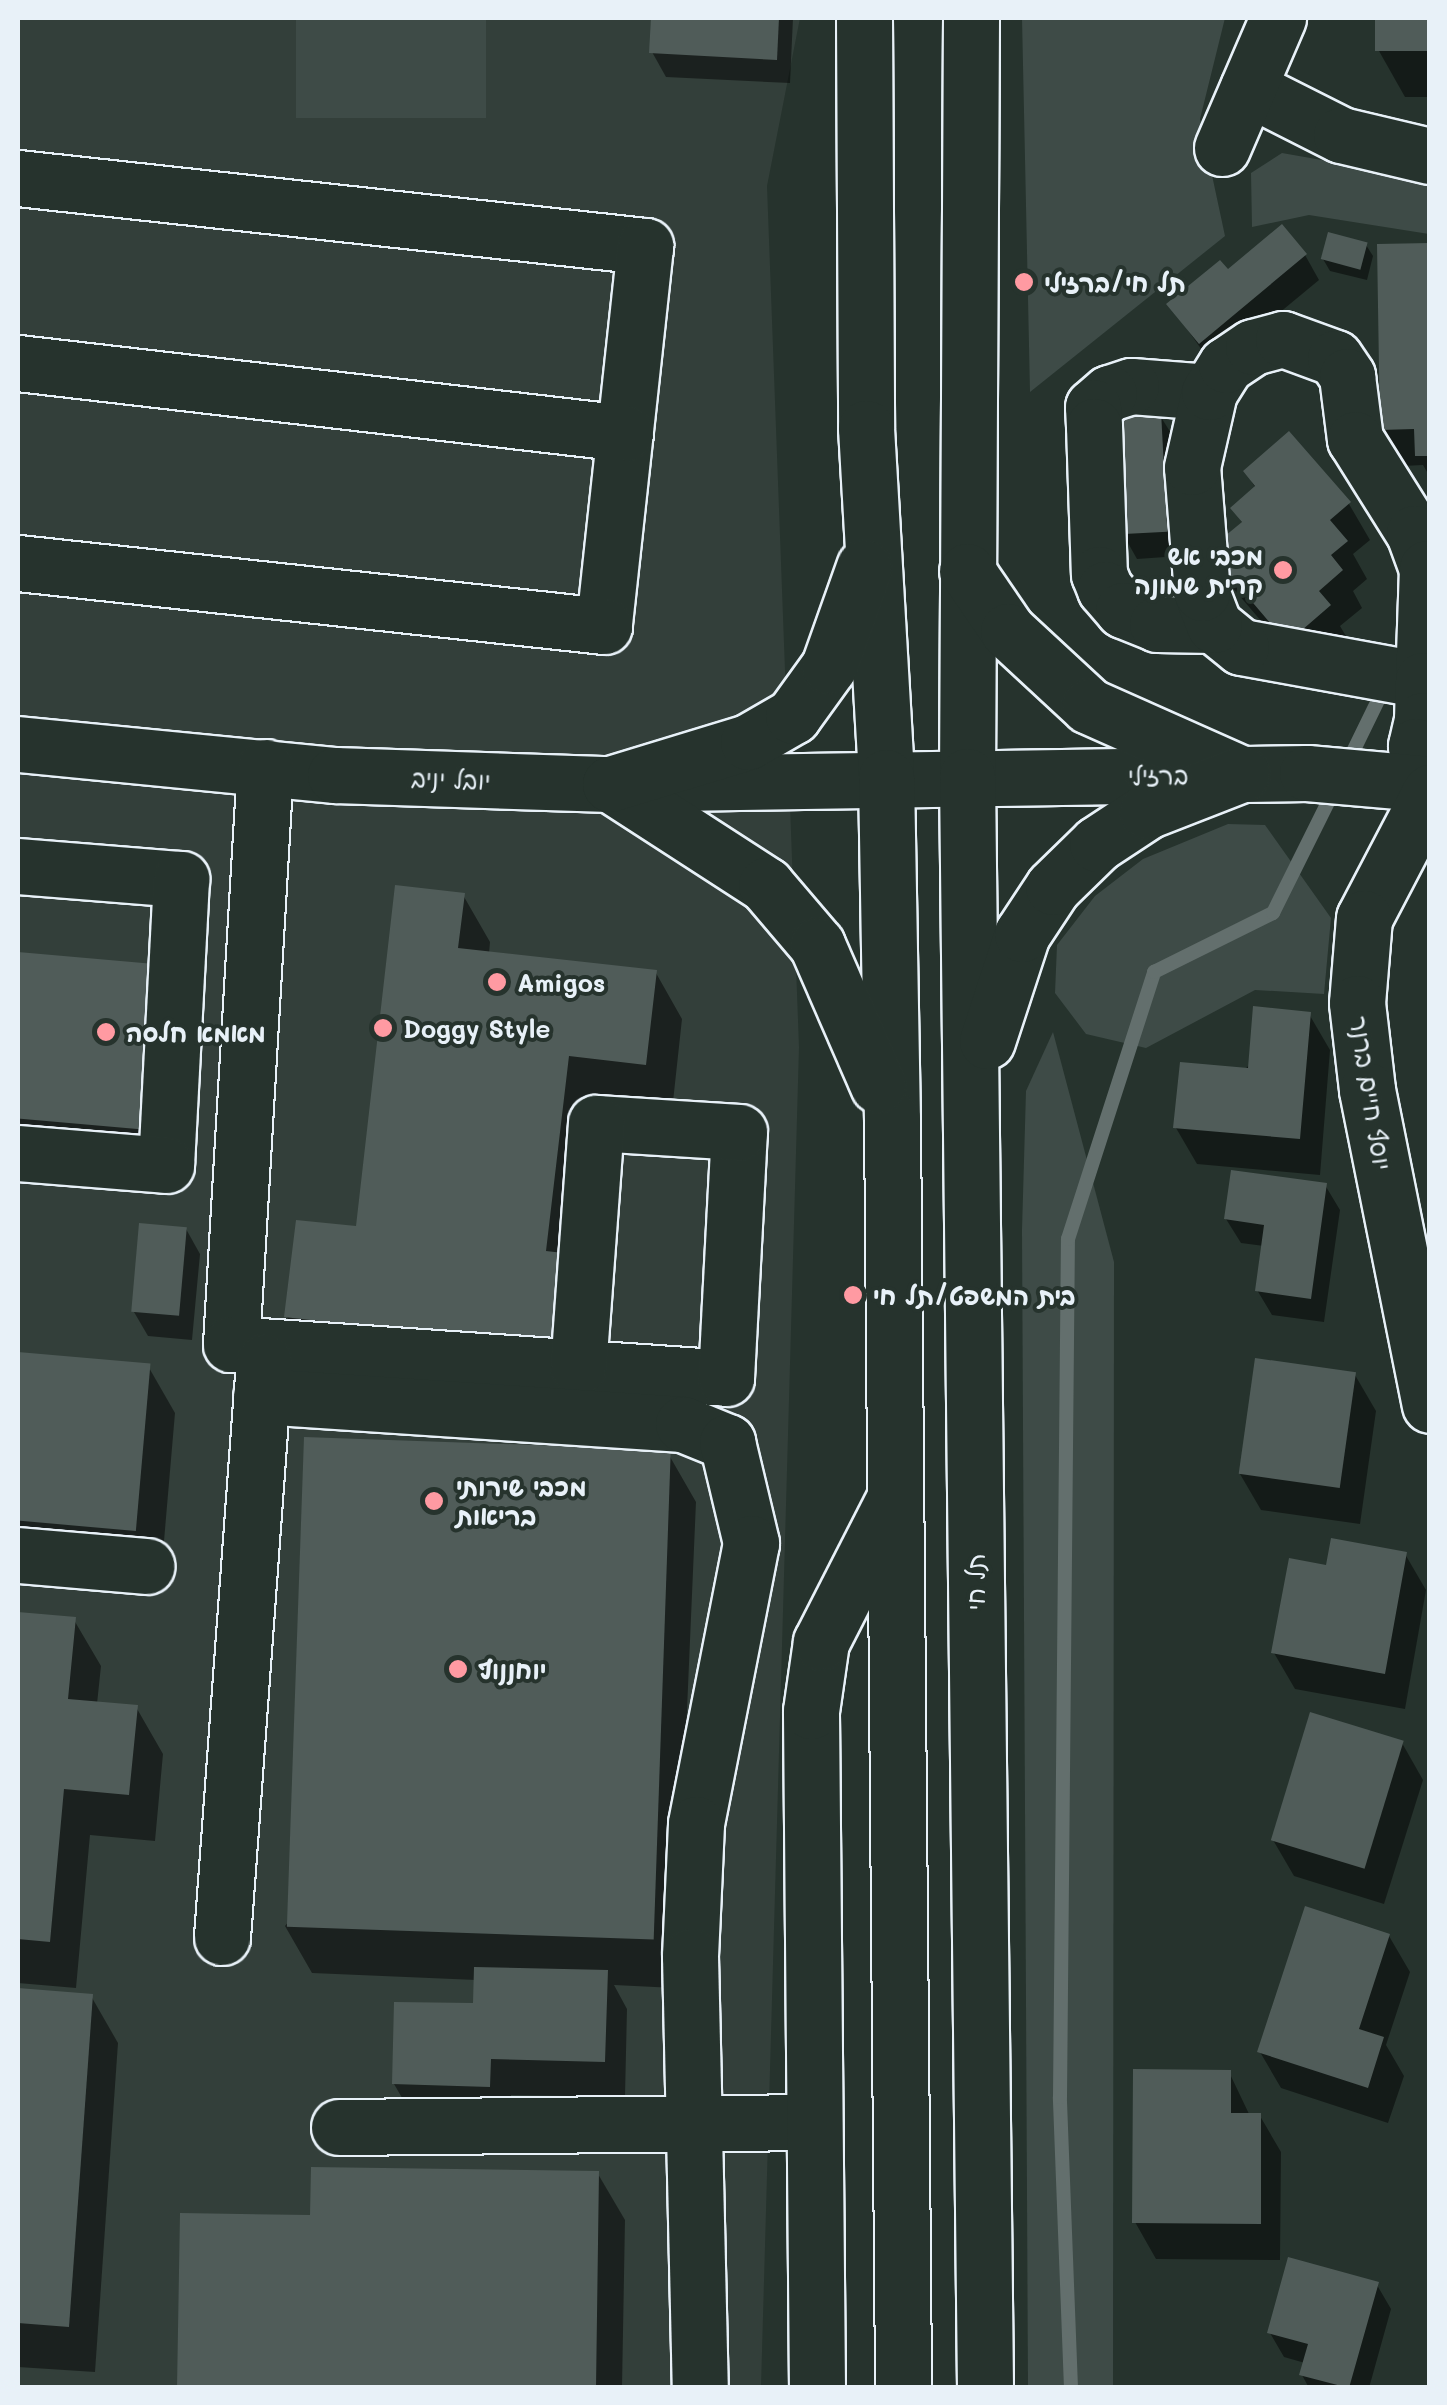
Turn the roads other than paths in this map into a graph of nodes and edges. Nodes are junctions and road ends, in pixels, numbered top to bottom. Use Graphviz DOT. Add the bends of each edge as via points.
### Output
graph roads {
  1 [pos="864,18"];
  2 [pos="970,18"];
  3 [pos="1278,18"];
  4 [pos="1248,88"];
  5 [pos="1222,148"];
  6 [pos="1430,156"];
  7 [pos="18,178"];
  8 [pos="18,363"];
  9 [pos="1210,392"];
  10 [pos="625,433"];
  11 [pos="873,540"];
  12 [pos="18,563"];
  13 [pos="967,571"];
  14 [pos="1214,625"];
  15 [pos="1423,680"];
  16 [pos="18,744"];
  17 [pos="265,767"];
  18 [pos="1242,774"];
  19 [pos="967,776"];
  20 [pos="1430,776"];
  21 [pos="886,777"];
  22 [pos="610,784"];
  23 [pos="1430,784"];
  24 [pos="1430,792"];
  25 [pos="18,866"];
  26 [pos="974,1082"];
  27 [pos="892,1119"];
  28 [pos="18,1153"];
  29 [pos="578,1367"];
  30 [pos="263,1371"];
  31 [pos="1430,1406"];
  32 [pos="892,1503"];
  33 [pos="18,1555"];
  34 [pos="147,1566"];
  35 [pos="222,1937"];
  36 [pos="813,2122"];
  37 [pos="694,2126"];
  38 [pos="339,2127"];
  39 [pos="700,2388"];
  40 [pos="817,2388"];
  41 [pos="902,2388"];
  42 [pos="985,2388"];
  1 -- 11 [label="main road" via="861,137"];
  2 -- 13 [label="main road, תל חי"];
  3 -- 4 [label="main road"];
  4 -- 5 [label="main road"];
  4 -- 6 [label="main road" via="1341,134"];
  7 -- 10 [label="main road" via="645,246"];
  8 -- 10 [label="main road"];
  9 -- 14 [label="main road" via="1192,466 1202,593"];
  9 -- 14 [label="main road" via="1131,386 1109,392 1094,407 1094,426 1105,589 1123,610 1157,624"];
  9 -- 15 [label="main road" via="1226,365 1282,339 1335,358 1347,376 1355,439 1414,533 1427,568"];
  10 -- 12 [label="main road" via="604,626"];
  11 -- 21 [label="main road"];
  11 -- 22 [label="main road" via="829,666 793,716 748,742"];
  13 -- 18 [label="main road" via="1008,631 1089,706"];
  13 -- 19 [label="main road, תל חי"];
  14 -- 15 [label="main road" via="1241,647"];
  15 -- 20 [label="main road" via="1416,746"];
  16 -- 17 [label="main road, יובל יניב"];
  17 -- 22 [label="main road, יובל יניב"];
  17 -- 30 [label="main road" via="231,1344"];
  18 -- 19 [label="main road, ברזילי"];
  18 -- 23 [label="main road, ברזילי"];
  18 -- 26 [label="main road" via="1147,811 1097,844 1053,887 1022,934"];
  19 -- 21 [label="main road, ברזילי"];
  19 -- 26 [label="main road, תל חי"];
  21 -- 22 [label="main road, יובל יניב"];
  21 -- 27 [label="main road"];
  22 -- 27 [label="main road" via="766,885 816,945"];
  24 -- 31 [label="main road, יוסף חיים ברנר" via="1364,918 1357,1003 1367,1090"];
  25 -- 28 [label="main road" via="181,879 166,1164"];
  26 -- 42 [label="main road, תל חי"];
  27 -- 32 [label="main road"];
  29 -- 29 [label="main road" via="726,1378 738,1132 596,1123"];
  29 -- 30 [label="main road"];
  30 -- 35 [label="main road"];
  30 -- 37 [label="main road" via="684,1424 727,1442 751,1544 696,1824 690,1956"];
  32 -- 36 [label="main road" via="822,1642 812,1710"];
  32 -- 41 [label="main road"];
  33 -- 34 [label="main road"];
  36 -- 37 [label="main road"];
  36 -- 40 [label="main road"];
  37 -- 38 [label="main road"];
  37 -- 39 [label="main road"];
}
